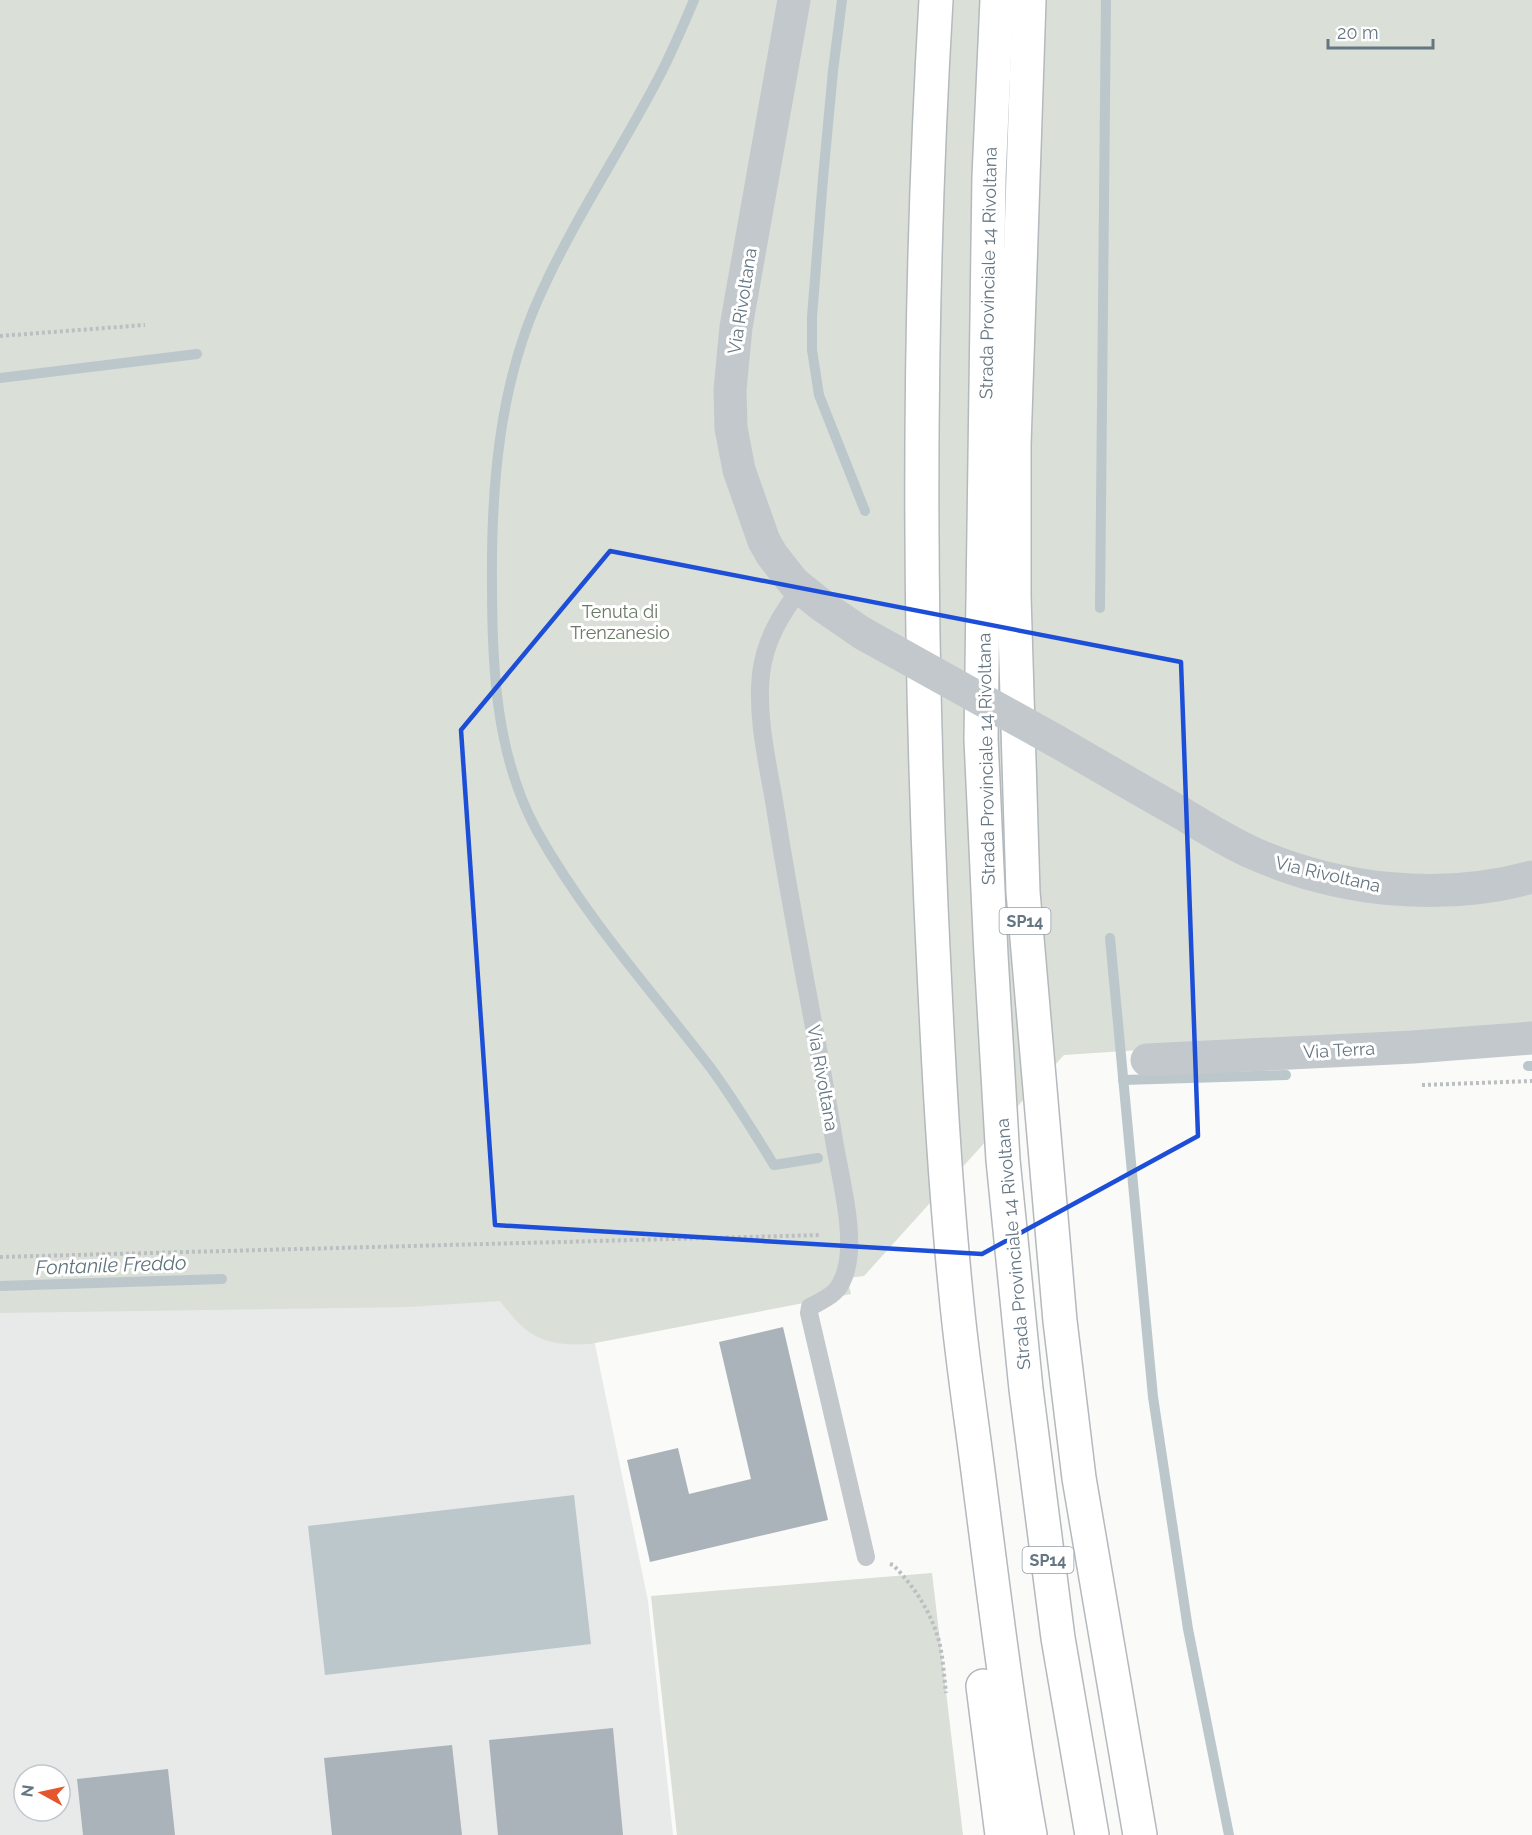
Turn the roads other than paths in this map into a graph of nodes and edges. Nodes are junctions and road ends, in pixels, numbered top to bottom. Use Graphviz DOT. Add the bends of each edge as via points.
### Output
graph roads {
  1 [pos="794,0"];
  2 [pos="936,0"];
  3 [pos="997,0"];
  4 [pos="1029,0"];
  5 [pos="801,588"];
  6 [pos="1532,878"];
  7 [pos="1532,1038"];
  8 [pos="1147,1059"];
  9 [pos="956,1296"];
  10 [pos="866,1557"];
  11 [pos="1002,1835"];
  12 [pos="1030,1835"];
  13 [pos="1092,1835"];
  14 [pos="1140,1835"];
  1 -- 5 [label="street, Via Rivoltana" via="736,327 730,390 735,452 751,505 772,555"];
  2 -- 9 [label="highway" via="922,347 923,706 942,1130"];
  3 -- 13 [label="highway, Strada Provinciale 14 Rivoltana / SP14" via="989,189 981,739 991,955 1003,1160 1025,1377 1058,1638"];
  4 -- 14 [label="highway, SP14" via="1014,445 1014,596 1023,892 1059,1311 1079,1478"];
  5 -- 6 [label="street, Via Rivoltana, bridge" via="862,633 1244,849 1272,861 1362,885 1426,891 1477,889"];
  5 -- 10 [label="lane, Via Rivoltana" via="784,611 766,648 761,675 761,719 849,1233 849,1259 840,1286 824,1301 810,1307 809,1313"];
  7 -- 8 [label="street, Via Terra"];
  9 -- 11 [label="highway" via="956,1463"];
  9 -- 12 [label="highway" via="1005,1687"];
}
